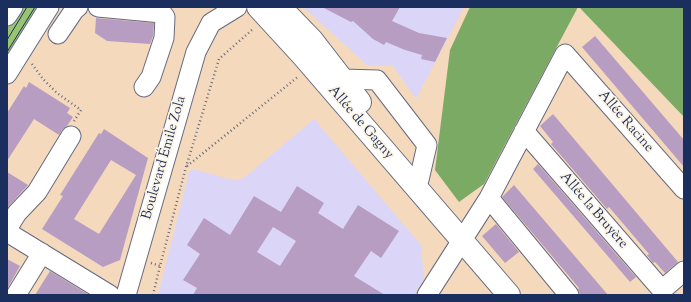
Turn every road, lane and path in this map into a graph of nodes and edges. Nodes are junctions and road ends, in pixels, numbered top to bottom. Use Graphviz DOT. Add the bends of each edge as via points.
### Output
graph roads {
  1 [pos="13,7"];
  2 [pos="49,7"];
  3 [pos="78,7"];
  4 [pos="98,7"];
  5 [pos="237,7"];
  6 [pos="258,7"];
  7 [pos="280,7"];
  8 [pos="210,15"];
  9 [pos="7,16"];
  10 [pos="258,33"];
  11 [pos="58,34"];
  12 [pos="30,62"];
  13 [pos="7,74"];
  14 [pos="302,74"];
  15 [pos="144,87"];
  16 [pos="524,131"];
  17 [pos="71,136"];
  18 [pos="186,167"];
  19 [pos="684,189"];
  20 [pos="489,198"];
  21 [pos="7,230"];
  22 [pos="462,240"];
  23 [pos="42,253"];
  24 [pos="684,272"];
  25 [pos="16,295"];
  26 [pos="110,295"];
  27 [pos="126,295"];
  28 [pos="153,295"];
  29 [pos="427,295"];
  30 [pos="509,295"];
  31 [pos="569,295"];
  1 -- 9 [label="street"];
  2 -- 13 [label="street"];
  3 -- 11 [label="street"];
  4 -- 15 [label="street" via="162,13 165,17 164,38 151,77"];
  5 -- 8 [label="street, Boulevard Émile Zola"];
  6 -- 22 [label="main road, Allée de Gagny"];
  7 -- 22 [label="main road, Allée de Gagny" via="312,40"];
  8 -- 27 [label="street, Boulevard Émile Zola" via="196,52"];
  10 -- 18 [label="path" via="253,28 219,60"];
  12 -- 17 [label="path" via="57,93 81,110 69,130"];
  14 -- 18 [label="path"];
  16 -- 19 [label="street, Allée Racine" via="565,54"];
  16 -- 20 [label="street"];
  16 -- 24 [label="street, Allée la Bruyère" via="662,290"];
  17 -- 21 [label="street" via="38,192 17,213"];
  18 -- 28 [label="path"];
  20 -- 22 [label="street"];
  20 -- 31 [label="street"];
  21 -- 23 [label="street"];
  22 -- 29 [label="street"];
  22 -- 30 [label="main road, Allée de Gagny"];
  23 -- 25 [label="street"];
  23 -- 26 [label="street"];
}
